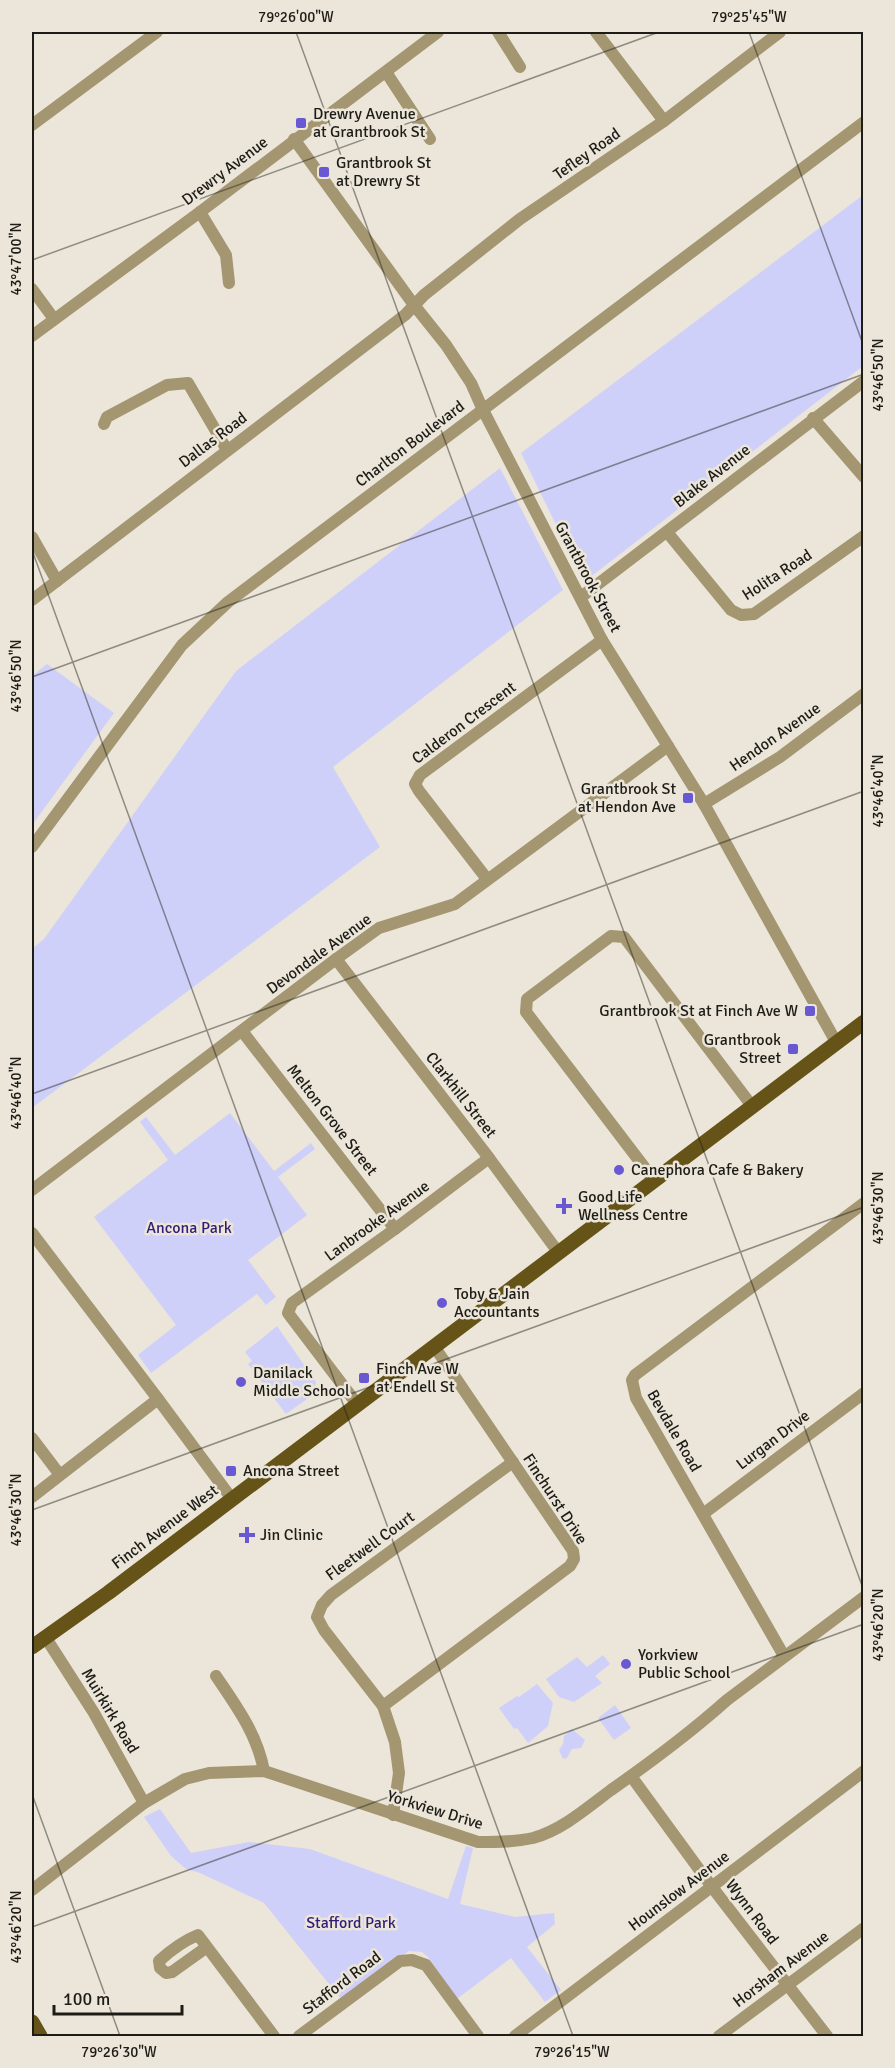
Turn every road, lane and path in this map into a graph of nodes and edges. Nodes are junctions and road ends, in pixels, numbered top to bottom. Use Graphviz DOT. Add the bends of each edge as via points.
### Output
graph roads {
  1 [pos="157,32"];
  2 [pos="438,32"];
  3 [pos="498,32"];
  4 [pos="596,32"];
  5 [pos="780,32"];
  6 [pos="520,67"];
  7 [pos="386,72"];
  8 [pos="664,121"];
  9 [pos="864,122"];
  10 [pos="32,125"];
  11 [pos="430,139"];
  12 [pos="294,140"];
  13 [pos="200,212"];
  14 [pos="229,284"];
  15 [pos="32,289"];
  16 [pos="414,305"];
  17 [pos="54,319"];
  18 [pos="32,336"];
  19 [pos="864,381"];
  20 [pos="483,410"];
  21 [pos="813,418"];
  22 [pos="104,424"];
  23 [pos="227,450"];
  24 [pos="864,477"];
  25 [pos="667,532"];
  26 [pos="864,536"];
  27 [pos="32,537"];
  28 [pos="57,581"];
  29 [pos="581,597"];
  30 [pos="32,600"];
  31 [pos="602,640"];
  32 [pos="864,694"];
  33 [pos="668,746"];
  34 [pos="704,804"];
  35 [pos="32,847"];
  36 [pos="487,879"];
  37 [pos="336,959"];
  38 [pos="864,1022"];
  39 [pos="242,1031"];
  40 [pos="836,1042"];
  41 [pos="752,1106"];
  42 [pos="489,1158"];
  43 [pos="654,1180"];
  44 [pos="32,1190"];
  45 [pos="864,1203"];
  46 [pos="395,1229"];
  47 [pos="32,1233"];
  48 [pos="558,1252"];
  49 [pos="434,1346"];
  50 [pos="864,1393"];
  51 [pos="158,1399"];
  52 [pos="357,1404"];
  53 [pos="32,1438"];
  54 [pos="513,1462"];
  55 [pos="60,1475"];
  56 [pos="32,1497"];
  57 [pos="232,1499"];
  58 [pos="703,1514"];
  59 [pos="864,1597"];
  60 [pos="46,1638"];
  61 [pos="32,1647"];
  62 [pos="784,1656"];
  63 [pos="216,1676"];
  64 [pos="383,1706"];
  65 [pos="264,1771"];
  66 [pos="864,1771"];
  67 [pos="631,1776"];
  68 [pos="144,1803"];
  69 [pos="393,1815"];
  70 [pos="712,1887"];
  71 [pos="32,1890"];
  72 [pos="864,1928"];
  73 [pos="207,1947"];
  74 [pos="787,1985"];
  75 [pos="32,2022"];
  76 [pos="40,2037"];
  77 [pos="274,2037"];
  78 [pos="299,2037"];
  79 [pos="478,2037"];
  80 [pos="514,2037"];
  81 [pos="719,2037"];
  82 [pos="827,2037"];
  1 -- 10 [label="street"];
  2 -- 7 [label="street, Drewry Avenue"];
  3 -- 6 [label="street"];
  4 -- 8 [label="street"];
  5 -- 8 [label="street, Tefley Road"];
  7 -- 11 [label="street"];
  7 -- 12 [label="street, Drewry Avenue"];
  8 -- 16 [label="street, Tefley Road" via="520,219"];
  9 -- 20 [label="street, Charlton Boulevard"];
  12 -- 13 [label="street, Drewry Avenue"];
  12 -- 16 [label="street, Grantbrook Street"];
  13 -- 14 [label="street" via="226,255"];
  13 -- 17 [label="street, Drewry Avenue"];
  15 -- 17 [label="street"];
  16 -- 20 [label="street, Grantbrook Street" via="471,383"];
  16 -- 23 [label="street, Dallas Road"];
  17 -- 18 [label="street, Drewry Avenue"];
  19 -- 21 [label="street, Blake Avenue"];
  20 -- 29 [label="street, Grantbrook Street"];
  20 -- 35 [label="street, Charlton Boulevard" via="228,602 182,645"];
  21 -- 24 [label="street"];
  21 -- 25 [label="street, Blake Avenue"];
  22 -- 23 [label="street" via="107,417 167,385 188,383"];
  23 -- 28 [label="street, Dallas Road"];
  25 -- 26 [label="street, Holita Road" via="731,610 741,615 754,614"];
  25 -- 29 [label="street, Blake Avenue"];
  27 -- 28 [label="street"];
  28 -- 30 [label="street, Dallas Road"];
  29 -- 31 [label="street, Grantbrook Street"];
  31 -- 33 [label="street, Grantbrook Street"];
  31 -- 36 [label="street, Calderon Crescent" via="420,775 415,784"];
  32 -- 34 [label="street, Hendon Avenue" via="780,758"];
  33 -- 34 [label="street, Grantbrook Street"];
  33 -- 36 [label="street, Devondale Avenue"];
  34 -- 40 [label="street, Grantbrook Street"];
  36 -- 37 [label="street, Devondale Avenue" via="454,904 379,928"];
  37 -- 39 [label="street, Devondale Avenue"];
  37 -- 42 [label="street, Clarkhill Street"];
  38 -- 40 [label="main road, Finch Avenue West"];
  39 -- 44 [label="street, Devondale Avenue"];
  39 -- 46 [label="street, Melton Grove Street"];
  40 -- 41 [label="main road, Finch Avenue West"];
  41 -- 43 [label="main road, Finch Avenue West"];
  41 -- 43 [label="street" via="624,937 611,936 527,999 526,1012"];
  42 -- 46 [label="street, Lanbrooke Avenue"];
  42 -- 48 [label="street, Clarkhill Street"];
  43 -- 48 [label="main road, Finch Avenue West"];
  45 -- 58 [label="street, Bevdale Road" via="632,1380 636,1398"];
  46 -- 52 [label="street, Lanbrooke Avenue" via="292,1303 288,1313"];
  47 -- 51 [label="street"];
  48 -- 49 [label="main road, Finch Avenue West"];
  49 -- 52 [label="main road, Finch Avenue West"];
  49 -- 54 [label="street, Finchurst Drive"];
  50 -- 58 [label="street, Lurgan Drive"];
  51 -- 55 [label="street"];
  51 -- 57 [label="street"];
  52 -- 57 [label="main road, Finch Avenue West"];
  53 -- 55 [label="street"];
  54 -- 64 [label="street, Finchurst Drive" via="573,1551 574,1559 570,1566"];
  54 -- 64 [label="street, Fleetwell Court" via="322,1605 317,1617 324,1630"];
  55 -- 56 [label="street"];
  57 -- 60 [label="main road, Finch Avenue West"];
  58 -- 62 [label="street, Bevdale Road"];
  59 -- 62 [label="street, Yorkview Drive"];
  60 -- 61 [label="main road, Finch Avenue West"];
  60 -- 68 [label="street, Muirkirk Road"];
  62 -- 67 [label="street, Yorkview Drive"];
  63 -- 65 [label="street" via="259,1746"];
  64 -- 69 [label="street, Fleetwell Court" via="395,1742 399,1773"];
  65 -- 68 [label="street, Yorkview Drive" via="209,1773 185,1779"];
  65 -- 69 [label="street, Yorkview Drive"];
  66 -- 70 [label="street, Hounslow Avenue"];
  67 -- 69 [label="street, Yorkview Drive" via="556,1828 509,1842 478,1842"];
  67 -- 70 [label="street, Wynn Road"];
  68 -- 71 [label="street, Yorkview Drive"];
  70 -- 74 [label="street, Wynn Road"];
  70 -- 80 [label="street, Hounslow Avenue"];
  72 -- 74 [label="street, Horsham Avenue"];
  73 -- 77 [label="street"];
  74 -- 81 [label="street, Horsham Avenue"];
  74 -- 82 [label="street, Wynn Road"];
  75 -- 76 [label="main road"];
  78 -- 79 [label="street, Stafford Road" via="400,1961 412,1959 426,1965"];
}
